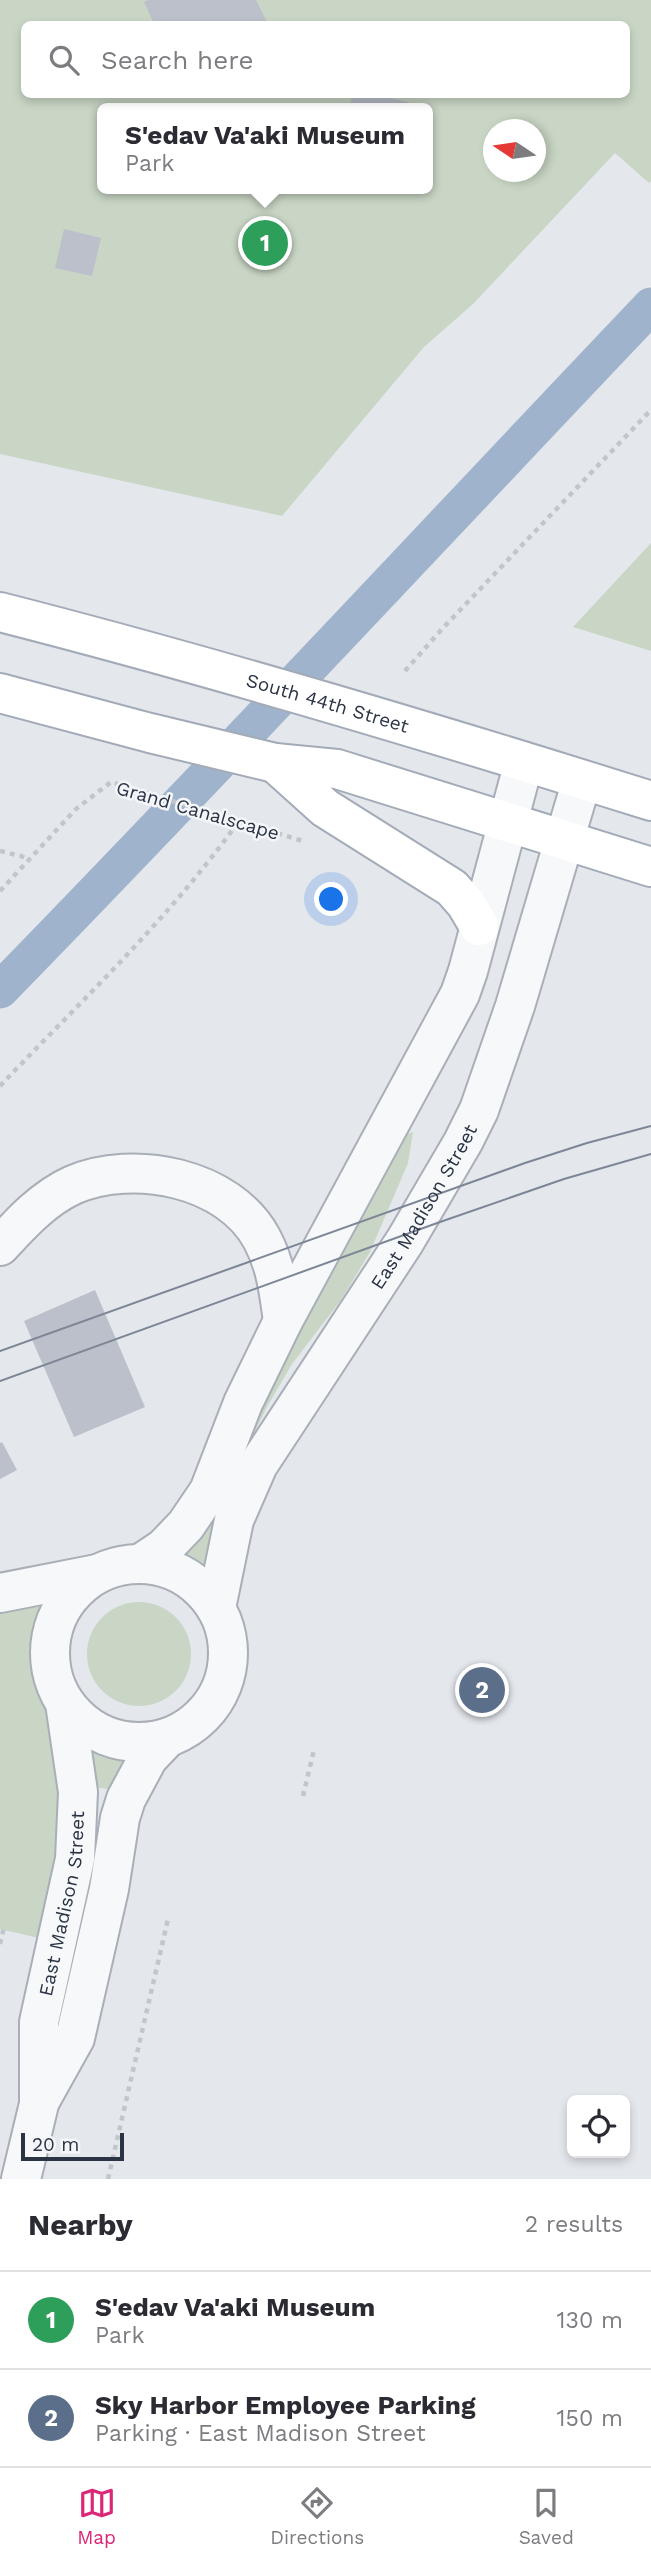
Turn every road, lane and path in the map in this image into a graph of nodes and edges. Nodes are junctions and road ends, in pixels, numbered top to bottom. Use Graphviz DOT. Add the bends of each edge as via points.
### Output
graph roads {
  1 [pos="651,410"];
  2 [pos="0,612"];
  3 [pos="405,671"];
  4 [pos="0,693"];
  5 [pos="524,762"];
  6 [pos="275,763"];
  7 [pos="582,780"];
  8 [pos="651,802"];
  9 [pos="508,821"];
  10 [pos="238,822"];
  11 [pos="566,839"];
  12 [pos="318,845"];
  13 [pos="0,851"];
  14 [pos="29,860"];
  15 [pos="651,867"];
  16 [pos="0,891"];
  17 [pos="479,926"];
  18 [pos="0,1086"];
  19 [pos="0,1246"];
  20 [pos="283,1321"];
  21 [pos="140,1564"];
  22 [pos="97,1574"];
  23 [pos="0,1593"];
  24 [pos="216,1608"];
  25 [pos="65,1703"];
  26 [pos="167,1738"];
  27 [pos="314,1750"];
  28 [pos="303,1796"];
  29 [pos="168,1919"];
  30 [pos="4,1927"];
  31 [pos="0,1944"];
  32 [pos="39,2104"];
  33 [pos="20,2179"];
  34 [pos="108,2179"];
  1 -- 3 [label="path"];
  2 -- 5 [label="main road, South 44th Street" via="346,706"];
  4 -- 6 [label="main road"];
  5 -- 7 [label="main road, South 44th Street"];
  5 -- 9 [label="street"];
  6 -- 9 [label="main road" via="337,769"];
  6 -- 17 [label="main road" via="325,808 452,888"];
  7 -- 8 [label="main road, South 44th Street"];
  7 -- 11 [label="street, East Madison Street"];
  9 -- 11 [label="main road"];
  9 -- 17 [label="street"];
  10 -- 12 [label="path, Grand Canalscape"];
  10 -- 14 [label="path, Grand Canalscape" via="111,782 76,809"];
  10 -- 18 [label="path" via="213,858 142,937"];
  11 -- 15 [label="main road"];
  11 -- 24 [label="street, East Madison Street" via="479,1110 405,1241 258,1465 234,1520"];
  13 -- 14 [label="path"];
  14 -- 16 [label="path, Grand Canalscape"];
  17 -- 20 [label="street" via="460,993"];
  19 -- 20 [label="street" via="43,1202 72,1185 119,1173 179,1179 226,1202 261,1237 274,1266"];
  20 -- 21 [label="street" via="243,1403 209,1491 181,1531"];
  21 -- 22 [label="street"];
  21 -- 24 [label="street" via="170,1569 197,1584"];
  22 -- 23 [label="street"];
  22 -- 25 [label="street" via="61,1609 53,1632 54,1681"];
  24 -- 26 [label="street" via="228,1653 224,1680 211,1705 192,1726"];
  25 -- 26 [label="street" via="85,1724 110,1738 138,1743"];
  25 -- 32 [label="street, East Madison Street" via="77,1771 79,1819 75,1859 39,2022"];
  26 -- 32 [label="street, East Madison Street" via="148,1758 126,1799 75,2038"];
  27 -- 28 [label="path"];
  29 -- 34 [label="path"];
  30 -- 31 [label="path"];
  32 -- 33 [label="street, East Madison Street"];
}
